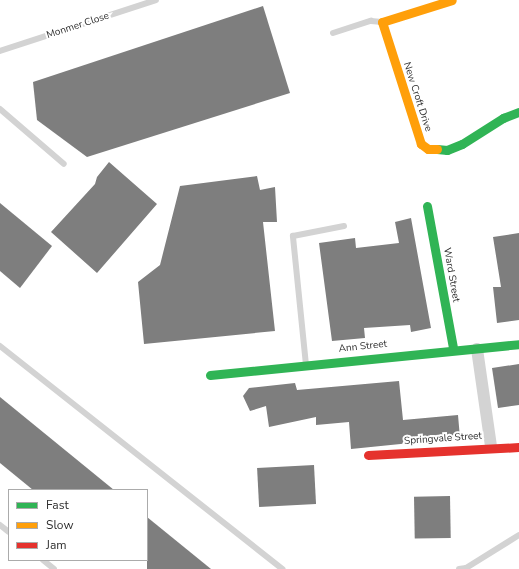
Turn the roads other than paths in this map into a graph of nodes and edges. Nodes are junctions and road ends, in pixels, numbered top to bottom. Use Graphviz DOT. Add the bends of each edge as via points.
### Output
graph roads {
  1 [pos="156,0"];
  2 [pos="452,0"];
  3 [pos="382,22"];
  4 [pos="332,33"];
  5 [pos="0,51"];
  6 [pos="0,109"];
  7 [pos="519,112"];
  8 [pos="64,164"];
  9 [pos="427,206"];
  10 [pos="344,226"];
  11 [pos="519,344"];
  12 [pos="0,346"];
  13 [pos="453,348"];
  14 [pos="478,349"];
  15 [pos="306,364"];
  16 [pos="210,375"];
  17 [pos="491,446"];
  18 [pos="519,447"];
  19 [pos="368,455"];
  20 [pos="0,525"];
  21 [pos="8,531"];
  22 [pos="519,535"];
  23 [pos="44,561"];
  24 [pos="54,569"];
  25 [pos="282,569"];
  26 [pos="459,569"];
  1 -- 5 [label="lane, Monmer Close"];
  2 -- 3 [label="street"];
  3 -- 4 [label="lane" via="371,21"];
  3 -- 7 [label="street, New Croft Drive" via="416,135 428,150 447,150 462,144 503,118"];
  6 -- 8 [label="lane"];
  9 -- 13 [label="street, Ward Street"];
  10 -- 15 [label="lane" via="293,236"];
  11 -- 14 [label="street, Ann Street"];
  12 -- 25 [label="lane"];
  13 -- 14 [label="street, Ann Street"];
  13 -- 15 [label="street, Ann Street"];
  14 -- 17 [label="street"];
  15 -- 16 [label="street, Ann Street"];
  17 -- 18 [label="street, Springvale Street"];
  17 -- 19 [label="street, Springvale Street"];
  20 -- 21 [label="lane"];
  22 -- 26 [label="lane" via="466,568"];
  23 -- 24 [label="lane"];
}
